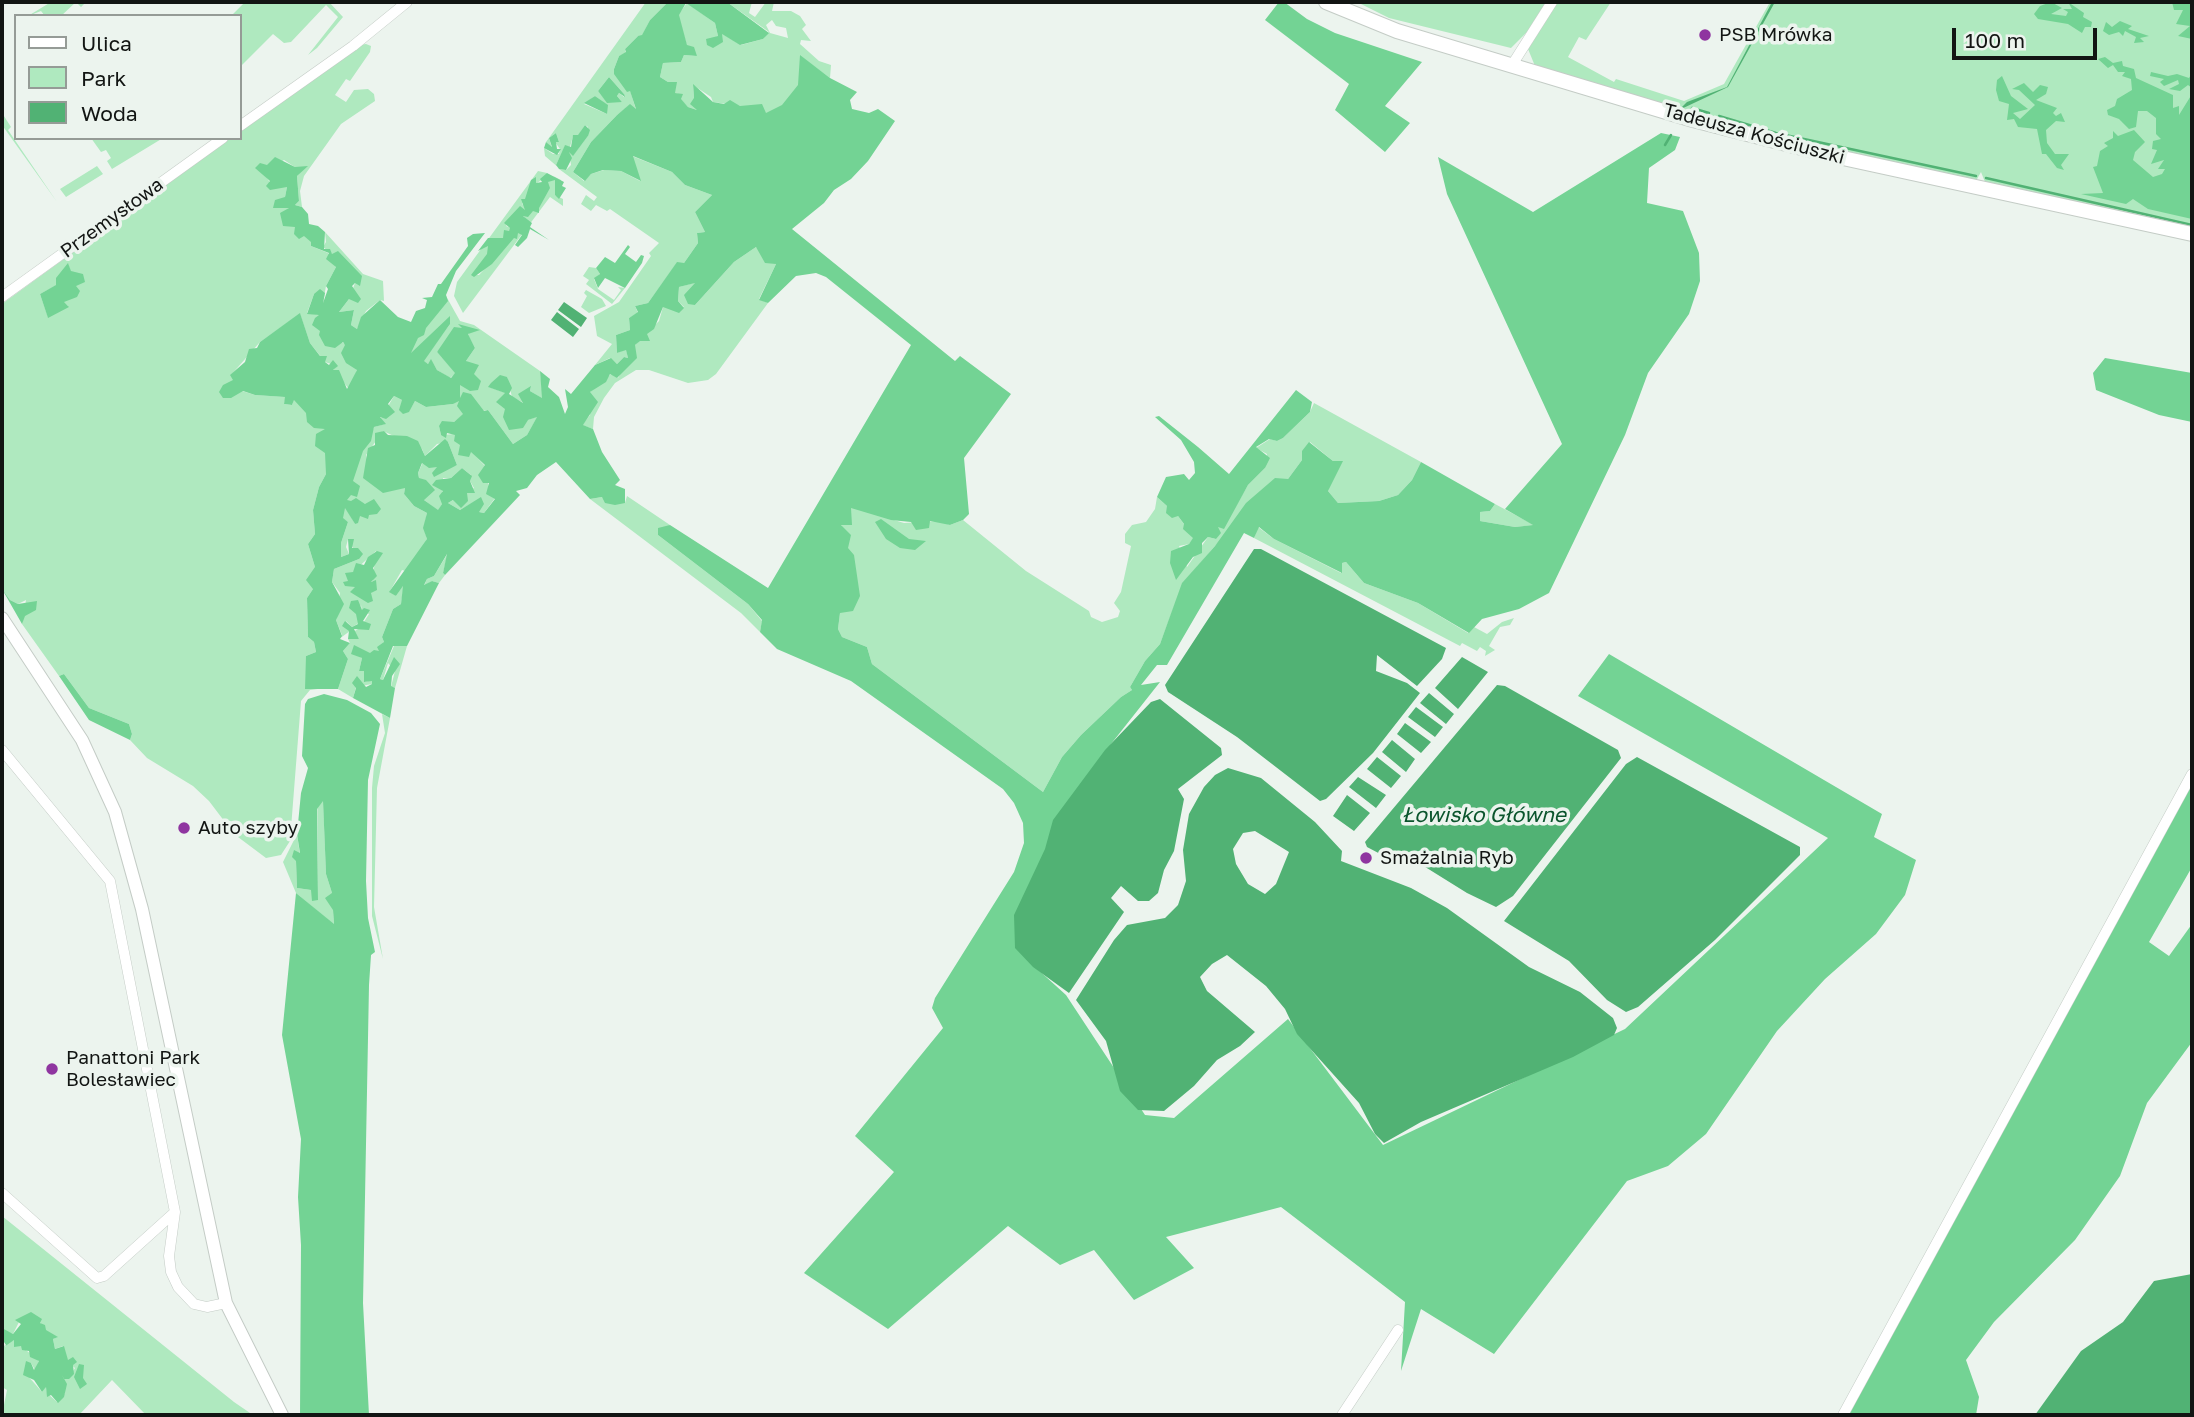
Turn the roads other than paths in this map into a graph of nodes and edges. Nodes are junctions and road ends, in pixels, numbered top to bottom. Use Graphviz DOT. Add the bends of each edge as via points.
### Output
graph roads {
  1 [pos="407,2"];
  2 [pos="1326,2"];
  3 [pos="1552,2"];
  4 [pos="1512,65"];
  5 [pos="242,125"];
  6 [pos="220,140"];
  7 [pos="2192,234"];
  8 [pos="2,298"];
  9 [pos="2,618"];
  10 [pos="2,750"];
  11 [pos="2192,774"];
  12 [pos="2,1194"];
  13 [pos="175,1212"];
  14 [pos="226,1303"];
  15 [pos="1398,1330"];
  16 [pos="282,1415"];
  17 [pos="1342,1415"];
  18 [pos="1843,1415"];
  1 -- 5 [label="street"];
  2 -- 4 [label="main road, Tadeusza Kościuszki" via="1397,31"];
  3 -- 4 [label="street"];
  4 -- 7 [label="main road, Tadeusza Kościuszki" via="1774,141"];
  6 -- 8 [label="street, Przemysłowa"];
  9 -- 14 [label="street" via="82,740 123,836 163,1000"];
  10 -- 13 [label="street" via="112,886"];
  11 -- 18 [label="street"];
  12 -- 13 [label="street" via="97,1278"];
  13 -- 14 [label="street" via="169,1256 174,1280 194,1304"];
  14 -- 16 [label="street"];
  15 -- 17 [label="street"];
}
